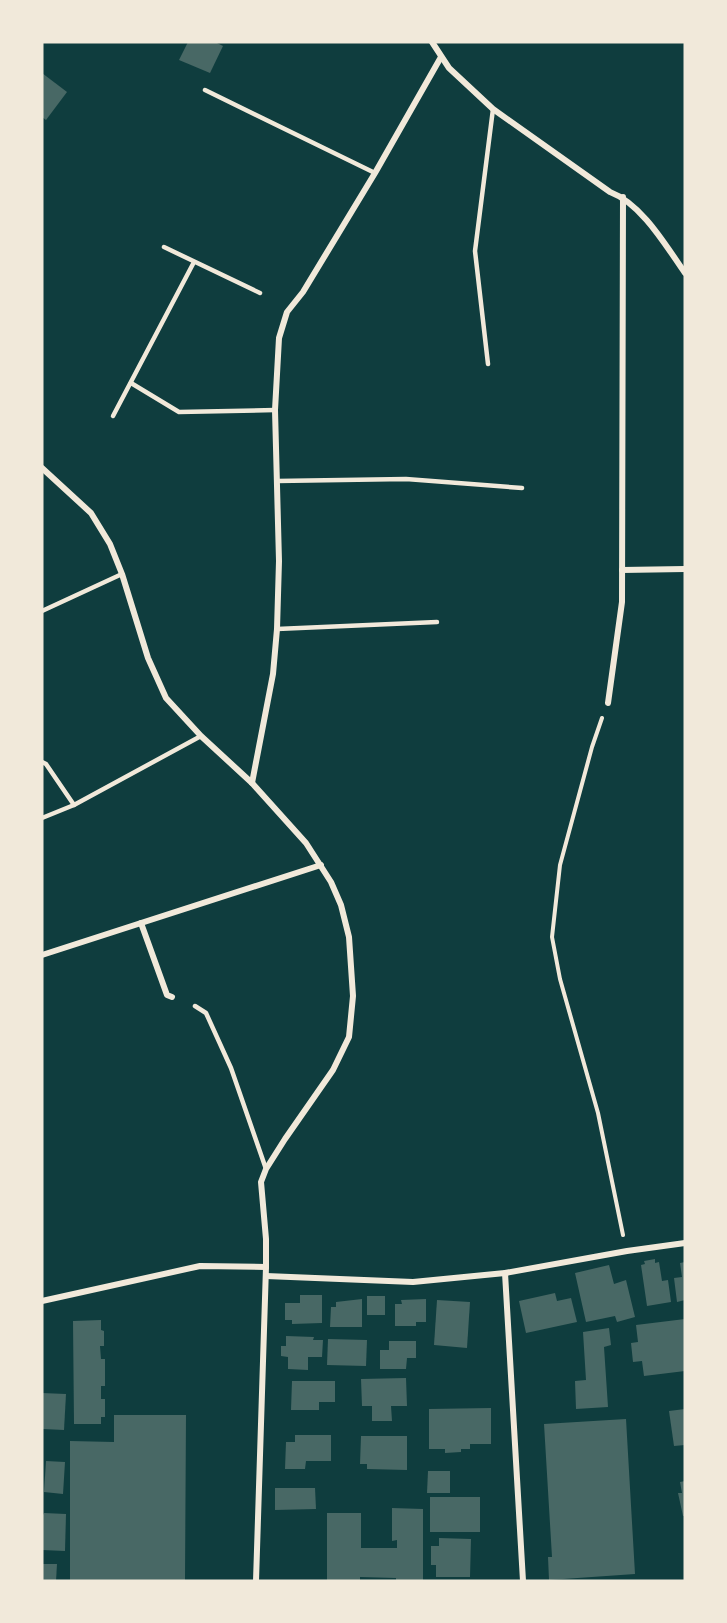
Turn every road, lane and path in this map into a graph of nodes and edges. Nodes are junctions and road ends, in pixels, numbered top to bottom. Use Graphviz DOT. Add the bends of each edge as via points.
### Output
graph roads {
  1 [pos="432,42"];
  2 [pos="441,57"];
  3 [pos="205,90"];
  4 [pos="493,109"];
  5 [pos="375,173"];
  6 [pos="622,196"];
  7 [pos="164,248"];
  8 [pos="194,262"];
  9 [pos="685,273"];
  10 [pos="260,293"];
  11 [pos="488,364"];
  12 [pos="132,383"];
  13 [pos="276,410"];
  14 [pos="114,416"];
  15 [pos="42,468"];
  16 [pos="277,481"];
  17 [pos="522,488"];
  18 [pos="685,569"];
  19 [pos="622,570"];
  20 [pos="122,574"];
  21 [pos="42,611"];
  22 [pos="437,622"];
  23 [pos="277,629"];
  24 [pos="608,703"];
  25 [pos="201,736"];
  26 [pos="42,762"];
  27 [pos="252,783"];
  28 [pos="74,806"];
  29 [pos="42,818"];
  30 [pos="321,865"];
  31 [pos="141,923"];
  32 [pos="42,955"];
  33 [pos="172,997"];
  34 [pos="195,1006"];
  35 [pos="266,1169"];
  36 [pos="685,1243"];
  37 [pos="627,1251"];
  38 [pos="266,1267"];
  39 [pos="505,1273"];
  40 [pos="266,1276"];
  41 [pos="42,1301"];
  42 [pos="256,1581"];
  43 [pos="523,1581"];
  1 -- 2 [label="street"];
  2 -- 4 [label="street"];
  2 -- 5 [label="street"];
  3 -- 5 [label="lane"];
  4 -- 6 [label="street" via="610,192"];
  4 -- 11 [label="lane" via="475,251"];
  5 -- 13 [label="street" via="287,312 279,338"];
  6 -- 9 [label="street" via="657,233"];
  6 -- 19 [label="street"];
  7 -- 8 [label="lane"];
  8 -- 10 [label="lane"];
  8 -- 12 [label="lane"];
  12 -- 13 [label="lane" via="179,412"];
  12 -- 14 [label="lane"];
  13 -- 16 [label="street"];
  15 -- 20 [label="street" via="91,513"];
  16 -- 17 [label="lane" via="406,479"];
  16 -- 23 [label="street"];
  18 -- 19 [label="street"];
  19 -- 24 [label="street" via="622,602"];
  20 -- 21 [label="lane"];
  20 -- 25 [label="street" via="148,658 166,698"];
  22 -- 23 [label="lane"];
  23 -- 27 [label="street" via="273,674"];
  24 -- 37 [label="path" via="560,865 552,937 598,1113"];
  25 -- 27 [label="street"];
  25 -- 28 [label="lane"];
  26 -- 28 [label="lane"];
  27 -- 30 [label="street"];
  28 -- 29 [label="lane"];
  30 -- 31 [label="street"];
  30 -- 35 [label="street" via="341,905 349,937 353,996 349,1037 333,1070"];
  31 -- 32 [label="street"];
  31 -- 33 [label="street" via="167,995"];
  34 -- 35 [label="lane" via="206,1012 227,1059"];
  35 -- 38 [label="street" via="261,1182"];
  36 -- 37 [label="street"];
  37 -- 39 [label="street"];
  38 -- 40 [label="street"];
  38 -- 41 [label="street" via="200,1266"];
  39 -- 40 [label="street" via="413,1282"];
  39 -- 43 [label="street"];
  40 -- 42 [label="street"];
}
